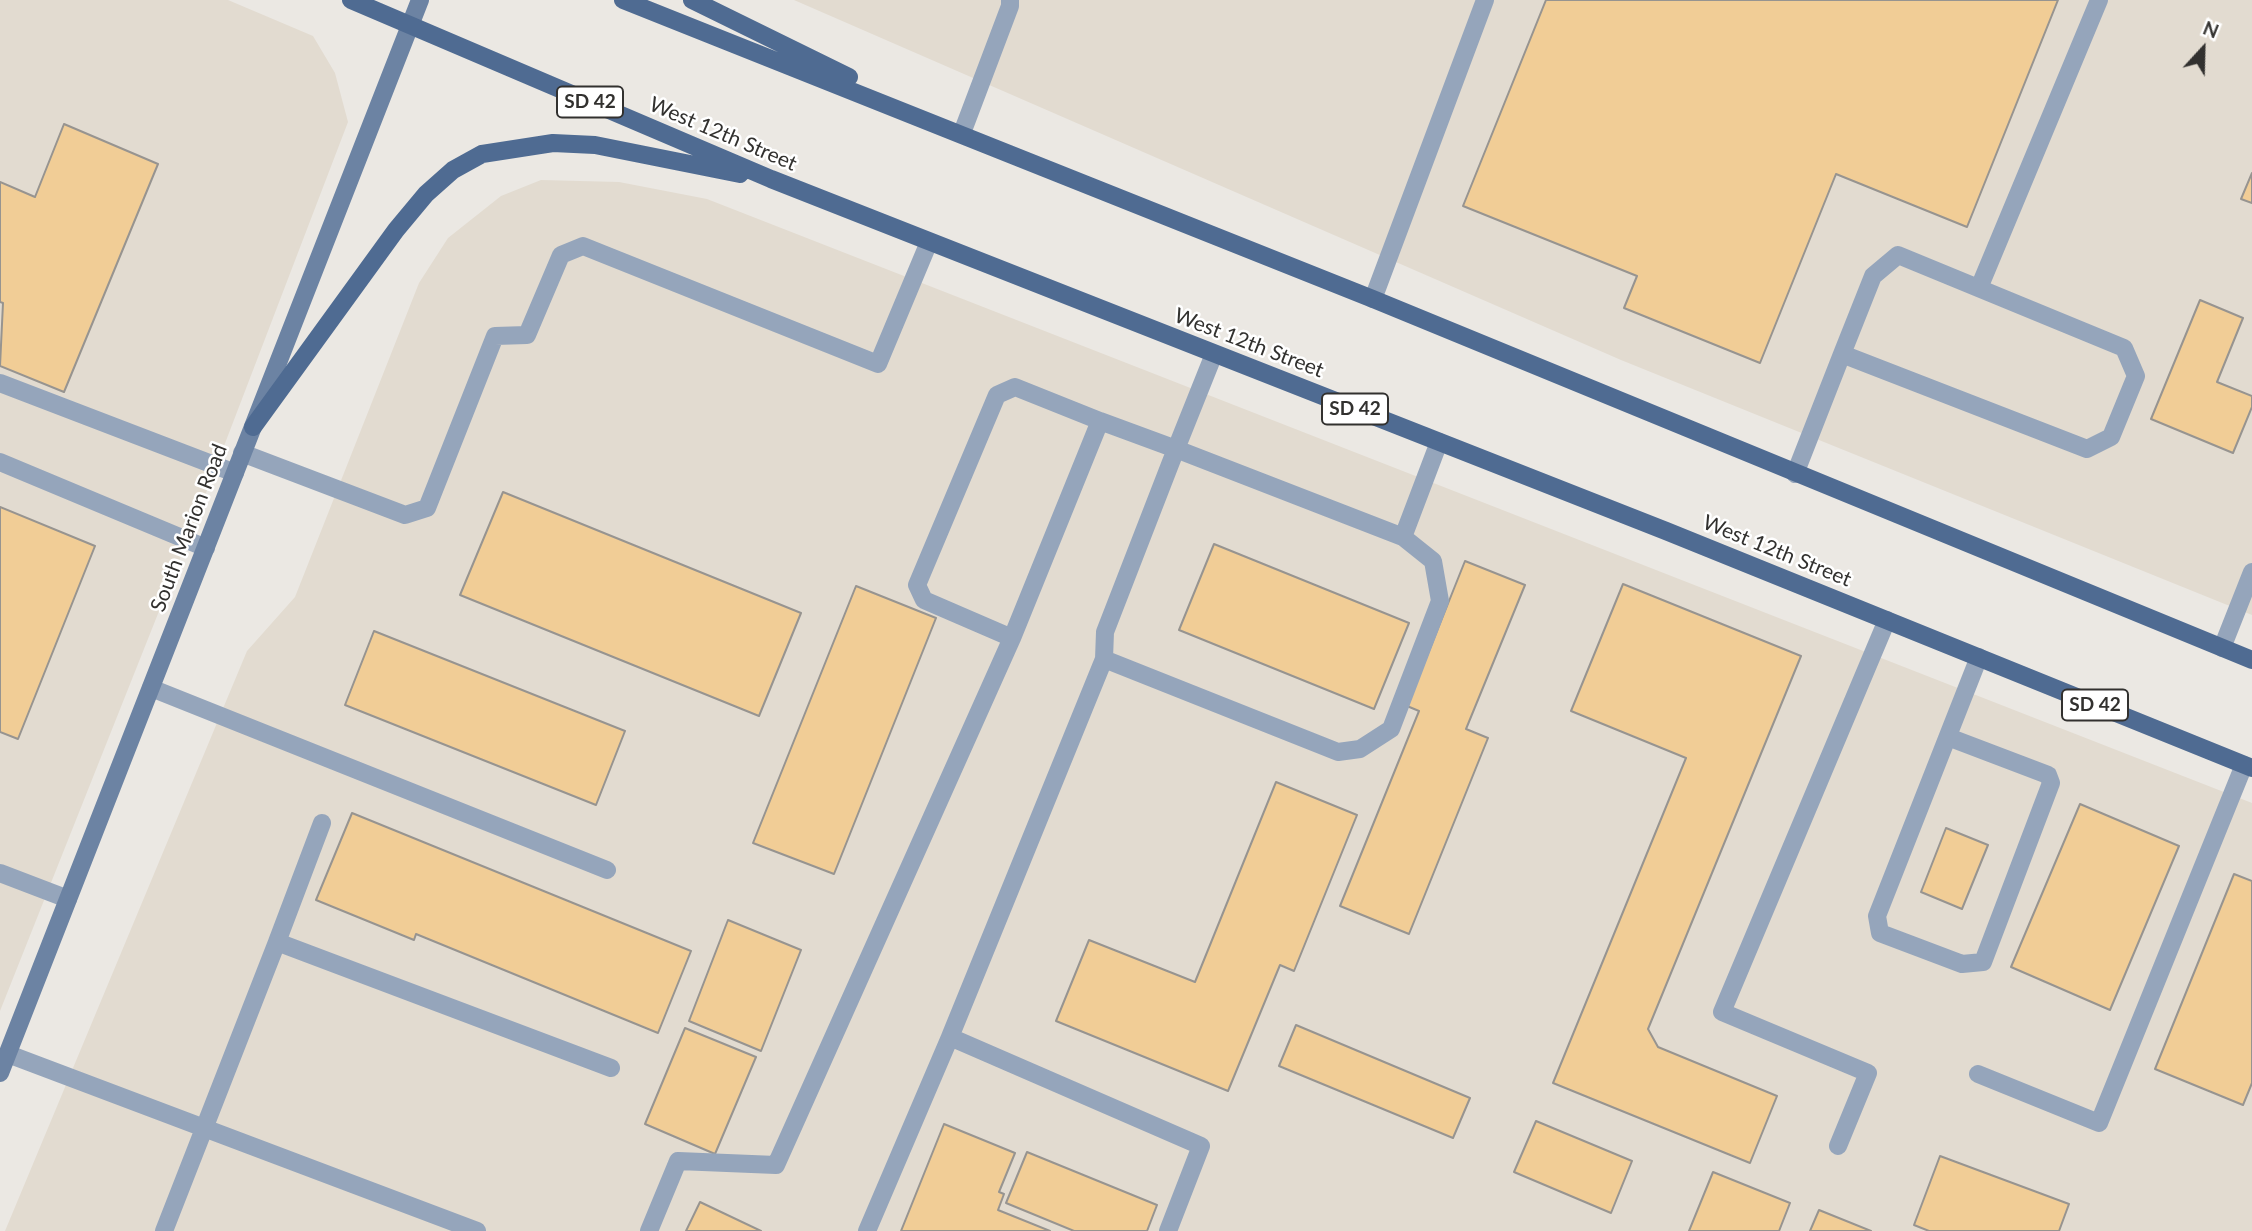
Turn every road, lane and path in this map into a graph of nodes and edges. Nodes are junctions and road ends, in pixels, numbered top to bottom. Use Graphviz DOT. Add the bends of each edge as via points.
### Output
graph roads {
  1 [pos="351,0"];
  2 [pos="420,0"];
  3 [pos="623,0"];
  4 [pos="692,0"];
  5 [pos="1010,0"];
  6 [pos="1485,0"];
  7 [pos="2098,0"];
  8 [pos="410,24"];
  9 [pos="962,133"];
  10 [pos="771,179"];
  11 [pos="929,242"];
  12 [pos="1979,288"];
  13 [pos="1373,299"];
  14 [pos="1214,354"];
  15 [pos="1842,354"];
  16 [pos="0,383"];
  17 [pos="1100,421"];
  18 [pos="253,426"];
  19 [pos="1439,442"];
  20 [pos="1176,449"];
  21 [pos="242,453"];
  22 [pos="0,462"];
  23 [pos="235,473"];
  24 [pos="1795,474"];
  25 [pos="1403,537"];
  26 [pos="206,548"];
  27 [pos="2252,572"];
  28 [pos="1887,620"];
  29 [pos="1012,638"];
  30 [pos="2222,648"];
  31 [pos="1979,657"];
  32 [pos="1104,659"];
  33 [pos="2252,660"];
  34 [pos="151,688"];
  35 [pos="1948,737"];
  36 [pos="2248,766"];
  37 [pos="322,822"];
  38 [pos="607,870"];
  39 [pos="0,873"];
  40 [pos="68,900"];
  41 [pos="277,942"];
  42 [pos="950,1037"];
  43 [pos="8,1054"];
  44 [pos="611,1068"];
  45 [pos="0,1073"];
  46 [pos="1978,1074"];
  47 [pos="204,1129"];
  48 [pos="1838,1146"];
  49 [pos="164,1231"];
  50 [pos="477,1231"];
  51 [pos="649,1231"];
  52 [pos="867,1231"];
  53 [pos="1168,1231"];
  1 -- 8 [label="main road, West 12th Street / SD 42"];
  2 -- 8 [label="main road, South Marion Road"];
  3 -- 9 [label="main road"];
  4 -- 9 [label="main road"];
  5 -- 9 [label="lane"];
  6 -- 13 [label="lane"];
  7 -- 12 [label="lane"];
  8 -- 10 [label="main road, West 12th Street / SD 42"];
  8 -- 18 [label="main road, South Marion Road"];
  9 -- 13 [label="main road"];
  10 -- 11 [label="main road, West 12th Street / SD 42"];
  10 -- 18 [label="main road" via="595,145 553,143 482,154 453,170 426,194"];
  11 -- 14 [label="main road, West 12th Street / SD 42"];
  11 -- 21 [label="lane" via="878,364 583,246 561,256 527,335 495,336 427,508 405,515"];
  12 -- 15 [label="lane" via="1898,255 1873,276"];
  12 -- 15 [label="lane" via="2124,348 2136,376 2111,437 2087,449"];
  13 -- 24 [label="main road"];
  14 -- 19 [label="main road, West 12th Street / SD 42"];
  14 -- 20 [label="lane"];
  15 -- 24 [label="lane"];
  16 -- 23 [label="lane"];
  17 -- 20 [label="lane"];
  17 -- 29 [label="lane"];
  17 -- 29 [label="lane" via="1015,387 996,395 917,585 924,600"];
  18 -- 21 [label="main road, South Marion Road"];
  19 -- 25 [label="lane"];
  19 -- 28 [label="main road, West 12th Street / SD 42"];
  20 -- 25 [label="lane"];
  20 -- 32 [label="lane" via="1105,632"];
  21 -- 23 [label="main road, South Marion Road"];
  22 -- 26 [label="lane"];
  23 -- 26 [label="main road, South Marion Road"];
  24 -- 30 [label="main road"];
  25 -- 32 [label="lane" via="1433,561 1440,601 1391,729 1360,749 1338,752"];
  26 -- 34 [label="main road, South Marion Road"];
  27 -- 30 [label="lane"];
  28 -- 31 [label="main road, West 12th Street / SD 42"];
  28 -- 48 [label="lane" via="1722,1012 1868,1073"];
  29 -- 51 [label="lane" via="776,1165 678,1161"];
  30 -- 33 [label="main road"];
  31 -- 35 [label="lane"];
  31 -- 36 [label="main road, West 12th Street / SD 42"];
  32 -- 42 [label="lane"];
  34 -- 38 [label="lane"];
  34 -- 40 [label="main road, South Marion Road"];
  35 -- 35 [label="lane" via="1877,916 1880,933 1962,964 1983,962 2051,783 2048,775"];
  36 -- 46 [label="lane" via="2099,1123"];
  37 -- 41 [label="lane"];
  39 -- 40 [label="lane"];
  40 -- 43 [label="main road, South Marion Road"];
  41 -- 44 [label="lane"];
  41 -- 47 [label="lane"];
  42 -- 52 [label="lane"];
  42 -- 53 [label="lane" via="1201,1146"];
  43 -- 45 [label="main road, South Marion Road"];
  43 -- 47 [label="lane"];
  47 -- 49 [label="lane"];
  47 -- 50 [label="lane"];
}
